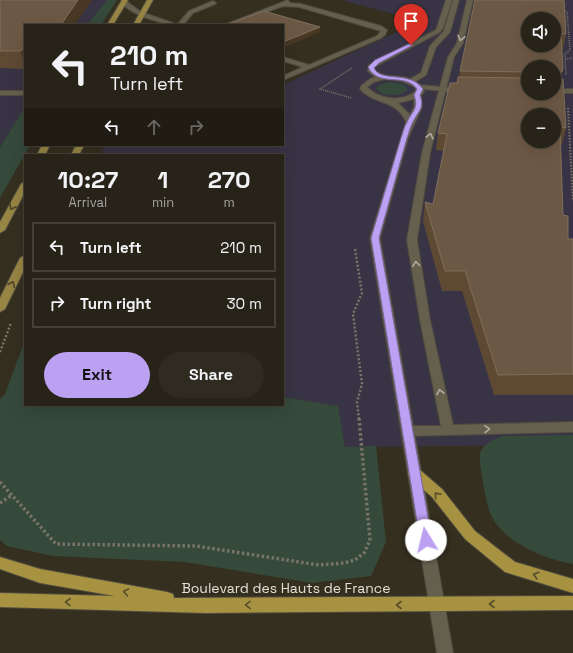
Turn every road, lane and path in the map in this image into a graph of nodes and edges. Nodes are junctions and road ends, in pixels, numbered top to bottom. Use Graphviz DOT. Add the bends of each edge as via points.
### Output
graph roads {
  1 [pos="150,0"];
  2 [pos="449,0"];
  3 [pos="456,0"];
  4 [pos="470,0"];
  5 [pos="124,1"];
  6 [pos="290,1"];
  7 [pos="212,3"];
  8 [pos="282,4"];
  9 [pos="561,4"];
  10 [pos="142,14"];
  11 [pos="111,24"];
  12 [pos="137,24"];
  13 [pos="175,24"];
  14 [pos="181,24"];
  15 [pos="230,24"];
  16 [pos="573,58"];
  17 [pos="284,59"];
  18 [pos="565,59"];
  19 [pos="358,64"];
  20 [pos="310,68"];
  21 [pos="284,78"];
  22 [pos="383,78"];
  23 [pos="411,81"];
  24 [pos="442,89"];
  25 [pos="418,91"];
  26 [pos="469,91"];
  27 [pos="570,91"];
  28 [pos="0,93"];
  29 [pos="24,93"];
  30 [pos="354,99"];
  31 [pos="383,99"];
  32 [pos="410,122"];
  33 [pos="24,186"];
  34 [pos="573,201"];
  35 [pos="0,230"];
  36 [pos="355,245"];
  37 [pos="24,260"];
  38 [pos="0,309"];
  39 [pos="573,427"];
  40 [pos="448,430"];
  41 [pos="408,431"];
  42 [pos="415,474"];
  43 [pos="0,482"];
  44 [pos="12,495"];
  45 [pos="0,503"];
  46 [pos="0,563"];
  47 [pos="573,586"];
  48 [pos="0,600"];
  49 [pos="573,603"];
  50 [pos="438,605"];
  51 [pos="205,606"];
  52 [pos="445,653"];
  1 -- 10 [label="main road"];
  2 -- 22 [label="street" via="438,31 371,66 374,73"];
  3 -- 23 [label="street" via="447,32 433,46 424,74"];
  4 -- 24 [label="street, one-way" via="460,43 451,57"];
  5 -- 10 [label="street" via="128,7"];
  5 -- 11 [label="main road"];
  6 -- 8 [label="street"];
  7 -- 14 [label="street" via="191,12"];
  8 -- 15 [label="street"];
  8 -- 20 [label="street" via="299,5 384,30 379,37"];
  9 -- 18 [label="path" via="561,8 567,12 570,50 565,54"];
  10 -- 12 [label="main road"];
  10 -- 13 [label="street"];
  16 -- 18 [label="path"];
  17 -- 20 [label="street"];
  18 -- 27 [label="path"];
  19 -- 30 [label="path" via="320,89"];
  20 -- 21 [label="street"];
  22 -- 23 [label="street"];
  22 -- 31 [label="street" via="369,81 364,87 369,94"];
  23 -- 25 [label="street"];
  24 -- 25 [label="street"];
  24 -- 26 [label="street"];
  40 -- 24 [label="street, one-way" via="425,320 412,240 426,153"];
  25 -- 31 [label="street" via="405,99"];
  25 -- 32 [label="street" via="418,111"];
  27 -- 34 [label="path"];
  28 -- 29 [label="street"];
  31 -- 32 [label="street" via="399,107"];
  32 -- 41 [label="street" via="375,238"];
  33 -- 35 [label="main road, one-way"];
  36 -- 44 [label="path" via="362,293 353,314 362,384 357,402 370,540 364,553 355,560 319,565 196,546 56,544"];
  38 -- 37 [label="main road, one-way"];
  40 -- 39 [label="street, one-way"];
  40 -- 41 [label="street"];
  41 -- 42 [label="street"];
  47 -- 42 [label="highway, one-way" via="510,567 470,536 437,494"];
  42 -- 50 [label="street"];
  43 -- 44 [label="path"];
  44 -- 45 [label="path"];
  51 -- 46 [label="highway, one-way" via="40,576"];
  51 -- 48 [label="highway, Boulevard des Hauts de France, one-way"];
  49 -- 50 [label="highway, Boulevard des Hauts de France, one-way"];
  50 -- 51 [label="highway, Boulevard des Hauts de France, one-way"];
  50 -- 52 [label="street"];
}
